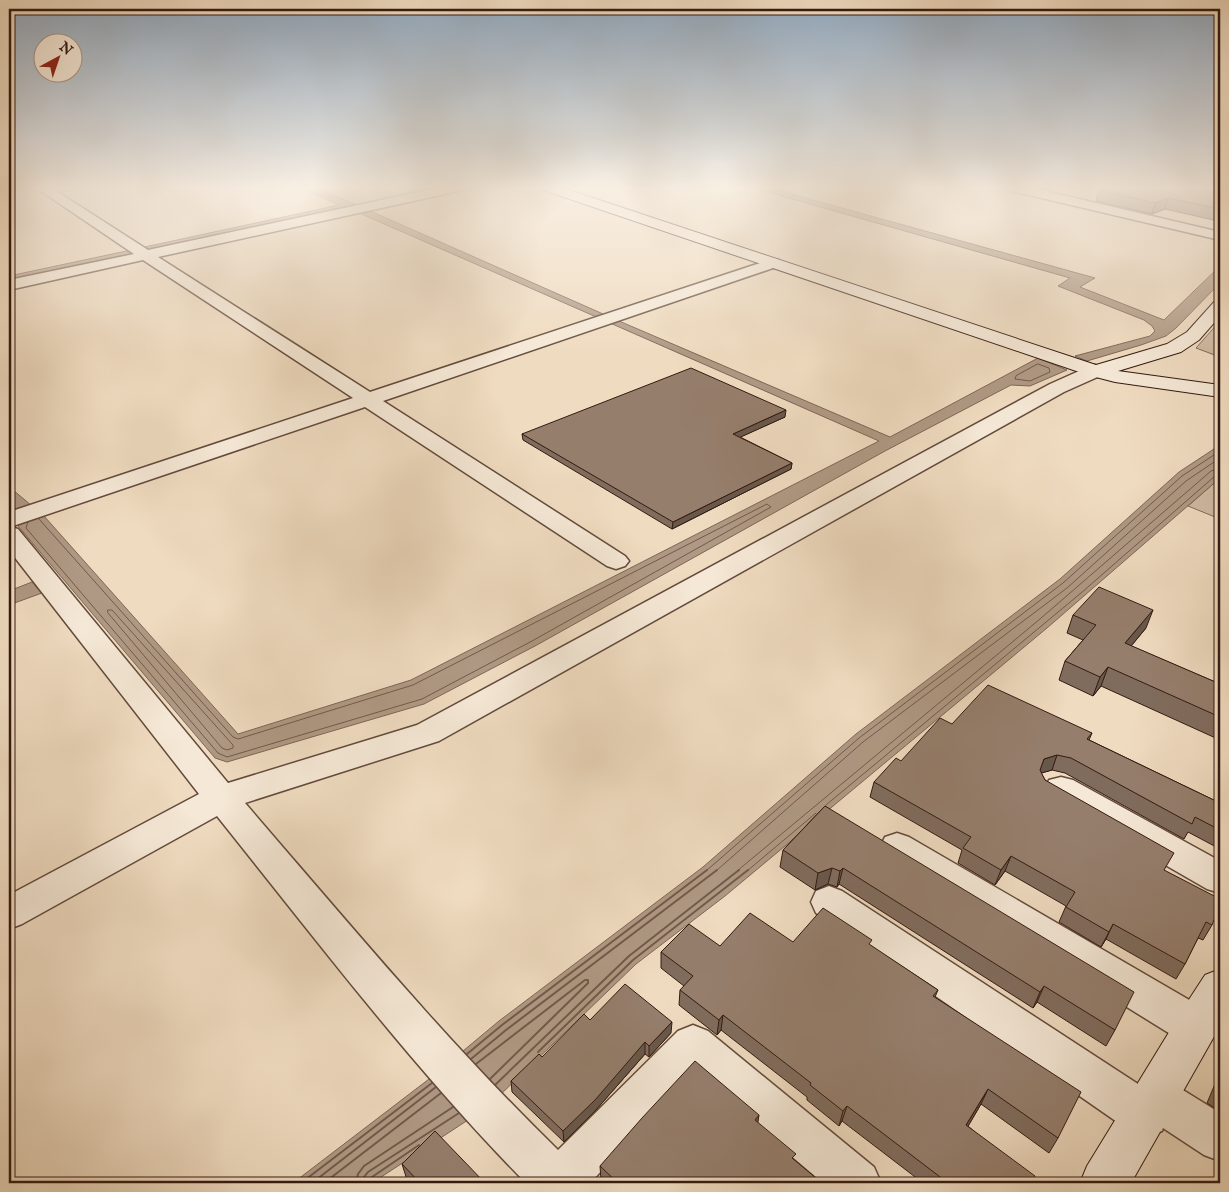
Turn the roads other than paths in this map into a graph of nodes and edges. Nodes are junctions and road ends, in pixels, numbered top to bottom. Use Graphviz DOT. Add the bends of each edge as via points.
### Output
graph roads {
  1 [pos="126,243"];
  2 [pos="188,243"];
  3 [pos="711,243"];
  4 [pos="140,252"];
  5 [pos="774,264"];
  6 [pos="9,285"];
  7 [pos="1220,306"];
  8 [pos="1095,371"];
  9 [pos="1220,391"];
  10 [pos="366,400"];
  11 [pos="43,508"];
  12 [pos="11,524"];
  13 [pos="616,561"];
  14 [pos="1052,784"];
  15 [pos="221,798"];
  16 [pos="897,847"];
  17 [pos="1220,878"];
  18 [pos="829,902"];
  19 [pos="9,913"];
  20 [pos="1209,1016"];
  21 [pos="1151,1106"];
  22 [pos="1220,1139"];
  23 [pos="558,1183"];
  24 [pos="858,1183"];
  25 [pos="1104,1183"];
  1 -- 4 [label="street"];
  2 -- 4 [label="street"];
  3 -- 5 [label="street"];
  4 -- 6 [label="street"];
  4 -- 10 [label="street"];
  5 -- 8 [label="street"];
  5 -- 10 [label="street"];
  7 -- 8 [label="street" via="1193,336 1174,348"];
  8 -- 9 [label="street"];
  8 -- 15 [label="street" via="1057,388 428,733"];
  10 -- 11 [label="street"];
  10 -- 13 [label="street"];
  11 -- 12 [label="street"];
  12 -- 15 [label="street"];
  14 -- 17 [label="street"];
  15 -- 19 [label="street"];
  15 -- 23 [label="street" via="437,1057"];
  16 -- 20 [label="street"];
  18 -- 21 [label="street"];
  20 -- 21 [label="street"];
  21 -- 22 [label="street"];
  21 -- 25 [label="street"];
  23 -- 24 [label="street" via="693,1045"];
}
